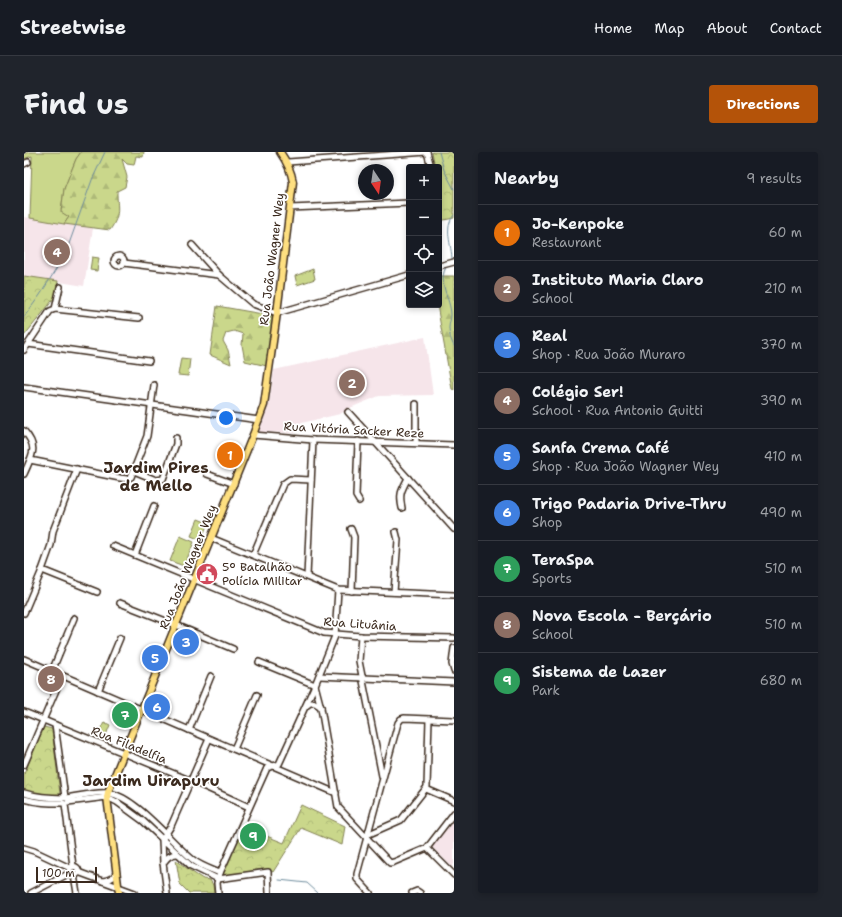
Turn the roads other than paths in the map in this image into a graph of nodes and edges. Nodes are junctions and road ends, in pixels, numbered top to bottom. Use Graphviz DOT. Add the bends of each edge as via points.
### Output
graph roads {
  1 [pos="280,152"];
  2 [pos="427,152"];
  3 [pos="288,162"];
  4 [pos="430,164"];
  5 [pos="406,203"];
  6 [pos="290,208"];
  7 [pos="192,245"];
  8 [pos="124,262"];
  9 [pos="454,262"];
  10 [pos="442,265"];
  11 [pos="219,275"];
  12 [pos="406,276"];
  13 [pos="60,288"];
  14 [pos="55,309"];
  15 [pos="277,313"];
  16 [pos="139,318"];
  17 [pos="28,344"];
  18 [pos="24,350"];
  19 [pos="149,361"];
  20 [pos="154,385"];
  21 [pos="24,387"];
  22 [pos="152,404"];
  23 [pos="416,404"];
  24 [pos="348,412"];
  25 [pos="259,420"];
  26 [pos="24,431"];
  27 [pos="253,435"];
  28 [pos="176,438"];
  29 [pos="313,440"];
  30 [pos="358,441"];
  31 [pos="375,442"];
  32 [pos="416,444"];
  33 [pos="454,445"];
  34 [pos="30,460"];
  35 [pos="77,469"];
  36 [pos="134,472"];
  37 [pos="24,474"];
  38 [pos="206,474"];
  39 [pos="408,478"];
  40 [pos="311,480"];
  41 [pos="234,484"];
  42 [pos="358,501"];
  43 [pos="154,506"];
  44 [pos="402,508"];
  45 [pos="351,529"];
  46 [pos="454,529"];
  47 [pos="396,532"];
  48 [pos="212,538"];
  49 [pos="113,546"];
  50 [pos="135,555"];
  51 [pos="253,555"];
  52 [pos="42,570"];
  53 [pos="307,577"];
  54 [pos="195,580"];
  55 [pos="338,590"];
  56 [pos="352,590"];
  57 [pos="97,592"];
  58 [pos="394,592"];
  59 [pos="454,595"];
  60 [pos="120,603"];
  61 [pos="24,613"];
  62 [pos="74,618"];
  63 [pos="176,625"];
  64 [pos="335,634"];
  65 [pos="361,636"];
  66 [pos="120,638"];
  67 [pos="454,638"];
  68 [pos="454,648"];
  69 [pos="233,649"];
  70 [pos="24,659"];
  71 [pos="259,662"];
  72 [pos="454,671"];
  73 [pos="52,672"];
  74 [pos="62,676"];
  75 [pos="211,676"];
  76 [pos="319,676"];
  77 [pos="363,679"];
  78 [pos="454,682"];
  79 [pos="315,685"];
  80 [pos="98,691"];
  81 [pos="257,695"];
  82 [pos="306,706"];
  83 [pos="321,708"];
  84 [pos="142,710"];
  85 [pos="24,712"];
  86 [pos="43,719"];
  87 [pos="429,719"];
  88 [pos="454,720"];
  89 [pos="55,725"];
  90 [pos="189,730"];
  91 [pos="209,738"];
  92 [pos="234,749"];
  93 [pos="124,754"];
  94 [pos="379,761"];
  95 [pos="387,761"];
  96 [pos="24,765"];
  97 [pos="273,766"];
  98 [pos="382,777"];
  99 [pos="334,780"];
  100 [pos="191,781"];
  101 [pos="324,788"];
  102 [pos="426,789"];
  103 [pos="24,793"];
  104 [pos="336,793"];
  105 [pos="108,795"];
  106 [pos="24,799"];
  107 [pos="65,800"];
  108 [pos="454,801"];
  109 [pos="249,807"];
  110 [pos="454,813"];
  111 [pos="171,826"];
  112 [pos="161,829"];
  113 [pos="166,834"];
  114 [pos="367,836"];
  115 [pos="162,840"];
  116 [pos="24,848"];
  117 [pos="427,848"];
  118 [pos="177,854"];
  119 [pos="163,863"];
  120 [pos="73,871"];
  121 [pos="116,873"];
  122 [pos="220,873"];
  123 [pos="453,873"];
  124 [pos="218,879"];
  125 [pos="102,881"];
  126 [pos="118,890"];
  127 [pos="31,893"];
  128 [pos="77,893"];
  129 [pos="135,893"];
  130 [pos="167,893"];
  131 [pos="218,893"];
  132 [pos="269,893"];
  133 [pos="370,893"];
  134 [pos="412,893"];
  135 [pos="420,893"];
  1 -- 3 [label="main road, Rua João Wagner Wey"];
  2 -- 3 [label="street"];
  2 -- 4 [label="street"];
  3 -- 6 [label="main road, Rua João Wagner Wey" via="293,182"];
  5 -- 6 [label="street"];
  6 -- 15 [label="main road, Rua João Wagner Wey"];
  7 -- 11 [label="street"];
  8 -- 11 [label="street"];
  9 -- 10 [label="street"];
  11 -- 15 [label="street" via="253,304"];
  12 -- 15 [label="street"];
  13 -- 14 [label="street"];
  14 -- 16 [label="street"];
  14 -- 17 [label="street" via="50,311"];
  15 -- 25 [label="main road, Rua João Wagner Wey" via="264,405"];
  17 -- 18 [label="street"];
  17 -- 19 [label="street"];
  20 -- 22 [label="street"];
  21 -- 22 [label="street"];
  22 -- 25 [label="street"];
  22 -- 36 [label="street" via="147,436"];
  23 -- 32 [label="street"];
  24 -- 31 [label="street"];
  25 -- 27 [label="main road, Rua João Wagner Wey"];
  26 -- 34 [label="street" via="32,440"];
  27 -- 29 [label="street, Rua Vitória Sacker Reze"];
  27 -- 41 [label="main road, Rua João Wagner Wey"];
  28 -- 36 [label="street" via="163,479 156,480"];
  29 -- 30 [label="street, Rua Vitória Sacker Reze"];
  29 -- 40 [label="street"];
  30 -- 31 [label="street, Rua Vitória Sacker Reze"];
  30 -- 42 [label="street"];
  31 -- 32 [label="street, Rua Vitória Sacker Reze"];
  31 -- 39 [label="street"];
  32 -- 33 [label="street, Rua Vitória Sacker Reze"];
  34 -- 35 [label="street"];
  34 -- 37 [label="street"];
  35 -- 36 [label="street" via="127,479"];
  35 -- 52 [label="street" via="53,531"];
  38 -- 41 [label="street"];
  39 -- 44 [label="street" via="400,498"];
  39 -- 46 [label="street"];
  40 -- 51 [label="street" via="290,479 282,484"];
  40 -- 53 [label="street"];
  41 -- 48 [label="main road, Rua João Wagner Wey"];
  43 -- 50 [label="street"];
  45 -- 56 [label="street" via="354,537"];
  47 -- 58 [label="street" via="398,540"];
  48 -- 51 [label="street"];
  48 -- 54 [label="main road, Rua João Wagner Wey"];
  49 -- 50 [label="street, Rua Lituânia"];
  50 -- 54 [label="street, Rua Lituânia"];
  51 -- 53 [label="street"];
  52 -- 57 [label="street"];
  52 -- 61 [label="street"];
  53 -- 55 [label="street"];
  54 -- 63 [label="main road, Rua João Wagner Wey"];
  54 -- 64 [label="street, Rua Lituânia" via="324,633"];
  55 -- 56 [label="street"];
  55 -- 64 [label="street"];
  56 -- 58 [label="street"];
  58 -- 59 [label="street"];
  60 -- 63 [label="street"];
  62 -- 73 [label="street"];
  63 -- 69 [label="street"];
  63 -- 84 [label="main road, Rua João Wagner Wey"];
  64 -- 65 [label="street, Rua Lituânia"];
  64 -- 76 [label="street"];
  65 -- 67 [label="street, Rua Lituânia"];
  65 -- 77 [label="street" via="359,661"];
  66 -- 80 [label="street"];
  68 -- 72 [label="street"];
  70 -- 73 [label="street"];
  71 -- 79 [label="street"];
  73 -- 74 [label="street"];
  74 -- 80 [label="street"];
  74 -- 86 [label="street"];
  75 -- 90 [label="street"];
  76 -- 77 [label="street"];
  76 -- 79 [label="street"];
  77 -- 78 [label="street"];
  77 -- 94 [label="street"];
  79 -- 82 [label="street"];
  79 -- 83 [label="street"];
  80 -- 84 [label="street"];
  81 -- 92 [label="street"];
  82 -- 83 [label="street" via="315,703"];
  82 -- 97 [label="street" via="279,764"];
  83 -- 99 [label="street"];
  84 -- 90 [label="street"];
  84 -- 93 [label="main road, Rua João Wagner Wey"];
  85 -- 86 [label="street, Rua Filadelfia"];
  86 -- 89 [label="street, Rua Filadelfia"];
  86 -- 96 [label="street"];
  87 -- 88 [label="street"];
  87 -- 95 [label="street" via="401,720"];
  87 -- 102 [label="street"];
  89 -- 93 [label="street, Rua Filadelfia"];
  89 -- 107 [label="street"];
  90 -- 91 [label="street"];
  91 -- 92 [label="street"];
  91 -- 100 [label="street"];
  92 -- 97 [label="street"];
  93 -- 100 [label="street, Rua Filadelfia"];
  93 -- 105 [label="main road, Rua João Wagner Wey"];
  94 -- 95 [label="street"];
  94 -- 98 [label="street"];
  95 -- 98 [label="street"];
  97 -- 101 [label="street"];
  97 -- 109 [label="street" via="267,768"];
  98 -- 114 [label="street"];
  99 -- 101 [label="street" via="332,787"];
  99 -- 104 [label="street"];
  100 -- 109 [label="street, Rua Filadelfia"];
  100 -- 111 [label="street"];
  101 -- 104 [label="street"];
  102 -- 108 [label="street"];
  102 -- 114 [label="street" via="401,820"];
  103 -- 107 [label="street"];
  104 -- 114 [label="street" via="338,807"];
  105 -- 107 [label="street"];
  105 -- 112 [label="street" via="126,799"];
  105 -- 115 [label="street"];
  105 -- 121 [label="main road, Rua João Wagner Wey"];
  106 -- 107 [label="street" via="48,803"];
  107 -- 120 [label="street"];
  109 -- 122 [label="street"];
  110 -- 117 [label="street"];
  111 -- 112 [label="street"];
  111 -- 113 [label="street"];
  112 -- 113 [label="street"];
  113 -- 115 [label="street"];
  113 -- 122 [label="street" via="193,860"];
  114 -- 117 [label="street" via="390,862"];
  114 -- 133 [label="street" via="356,876"];
  115 -- 118 [label="street"];
  115 -- 119 [label="street"];
  116 -- 120 [label="street"];
  117 -- 123 [label="street"];
  118 -- 119 [label="street" via="168,856"];
  118 -- 124 [label="street" via="191,866"];
  119 -- 130 [label="street"];
  120 -- 125 [label="street"];
  120 -- 127 [label="street"];
  120 -- 128 [label="street"];
  121 -- 125 [label="street"];
  121 -- 126 [label="main road, Rua João Wagner Wey"];
  122 -- 124 [label="street"];
  124 -- 131 [label="street"];
  124 -- 132 [label="street" via="268,872"];
  125 -- 126 [label="street"];
  126 -- 129 [label="street"];
  134 -- 135 [label="street"];
}
